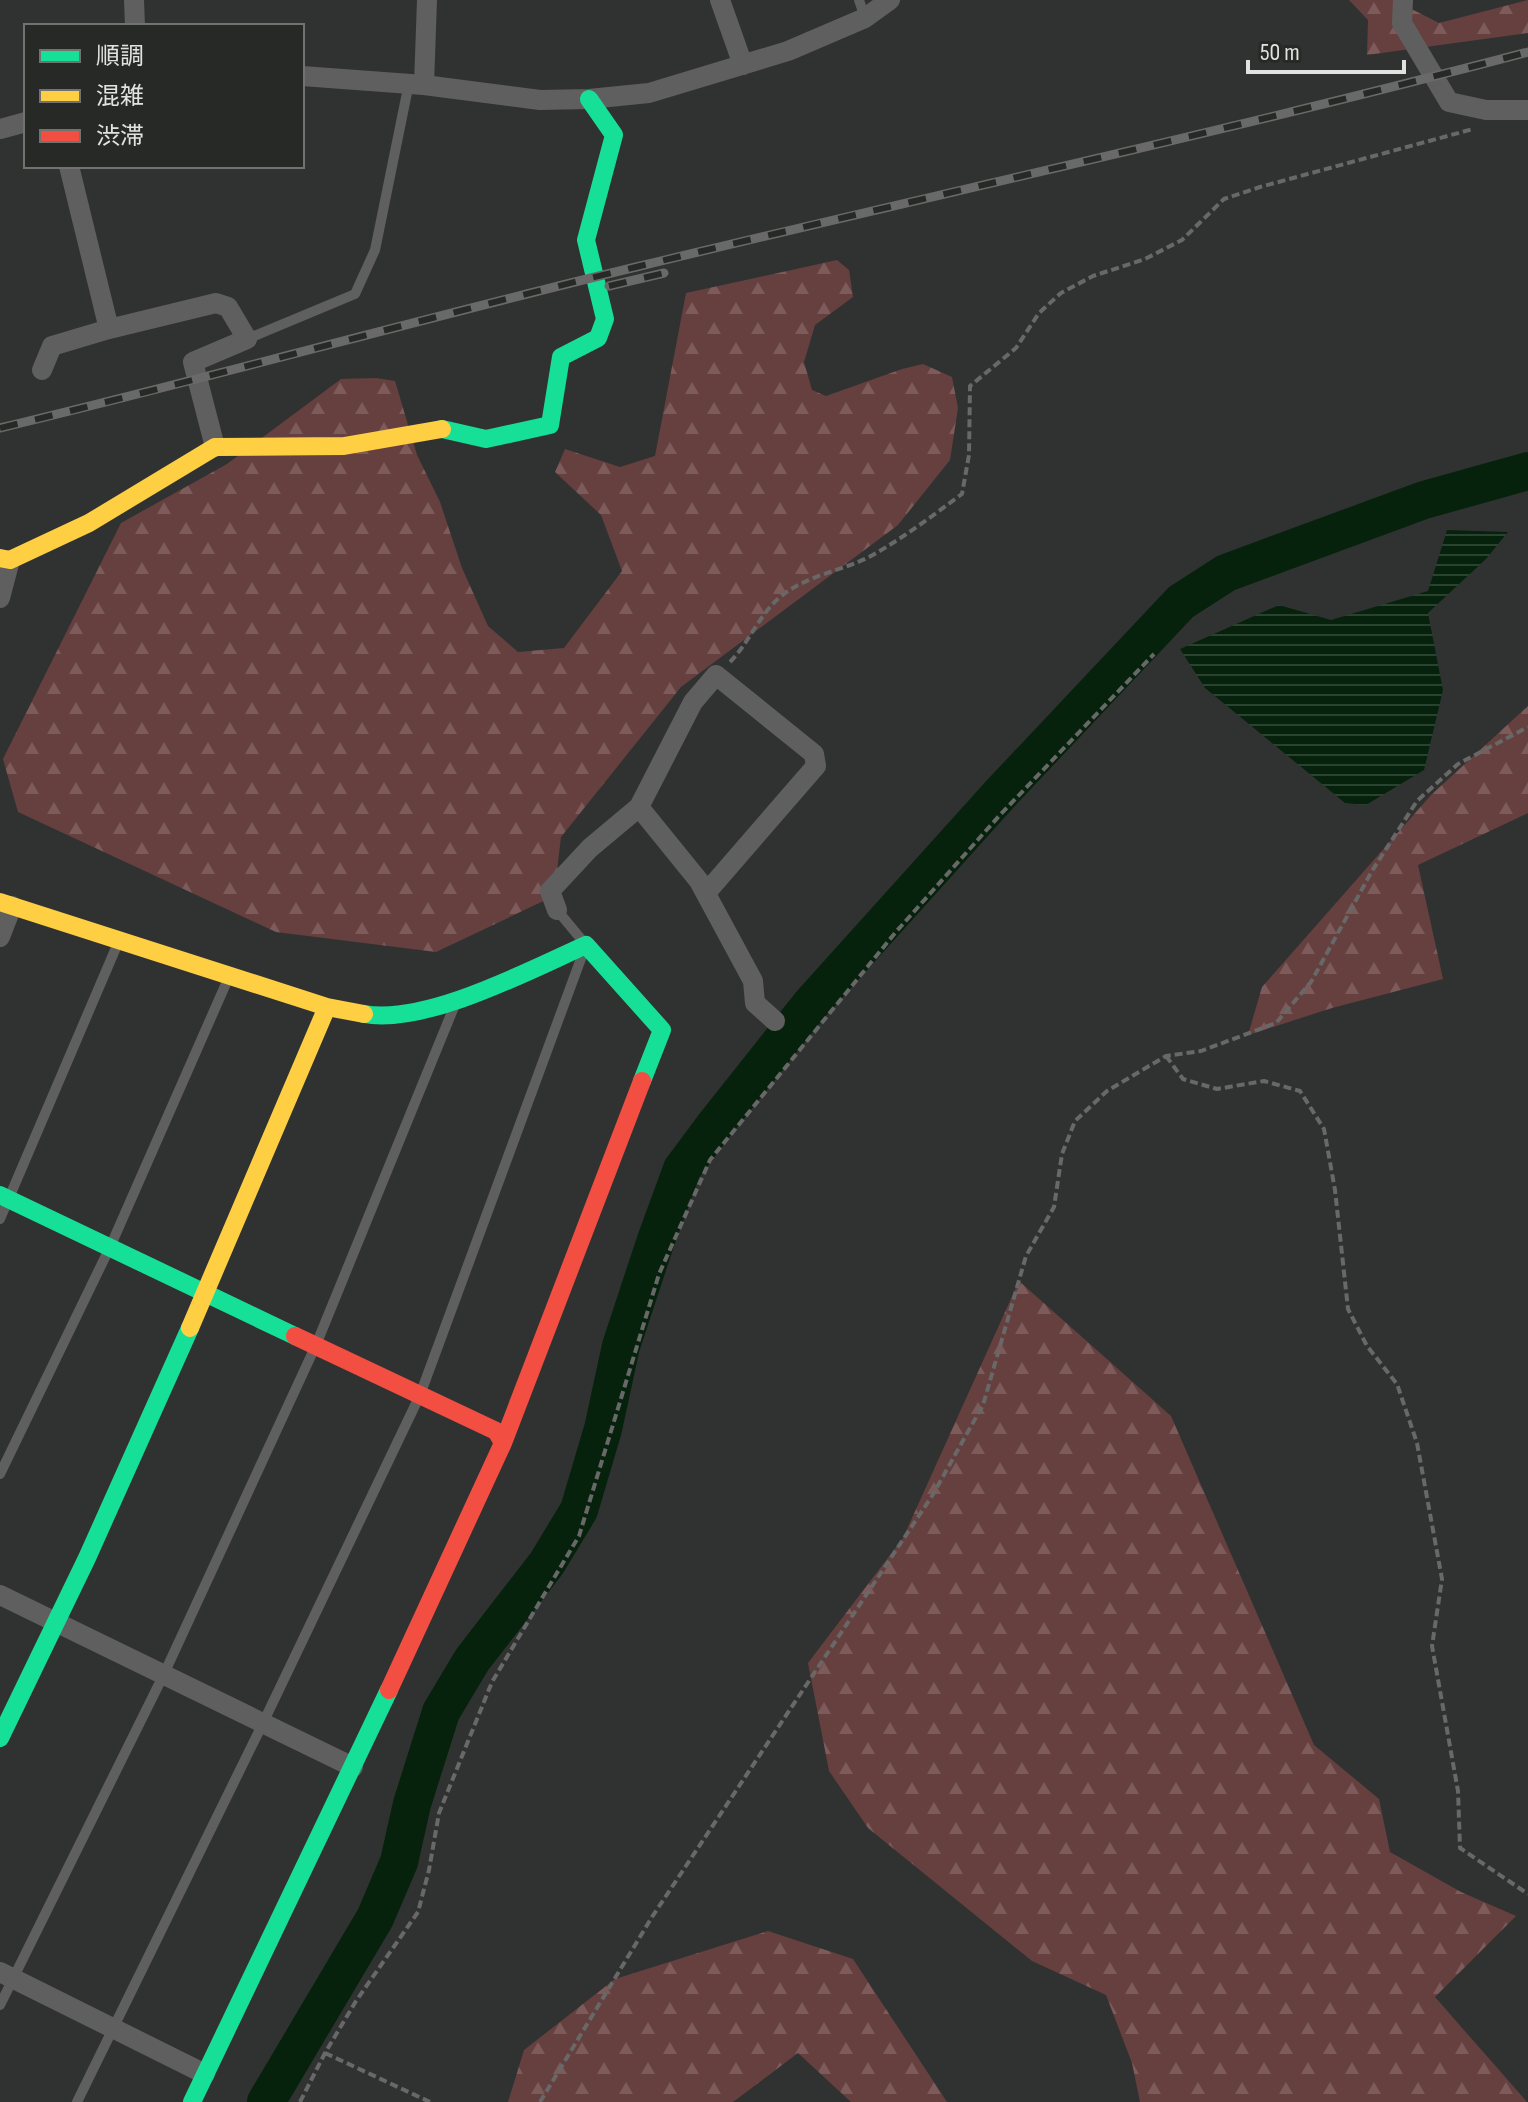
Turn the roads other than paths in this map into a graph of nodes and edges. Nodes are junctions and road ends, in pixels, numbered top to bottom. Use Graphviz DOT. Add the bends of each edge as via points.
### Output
graph roads {
  1 [pos="134,0"];
  2 [pos="427,0"];
  3 [pos="720,0"];
  4 [pos="890,0"];
  5 [pos="1403,0"];
  6 [pos="862,9"];
  7 [pos="135,24"];
  8 [pos="743,65"];
  9 [pos="304,76"];
  10 [pos="416,84"];
  11 [pos="589,99"];
  12 [pos="1528,110"];
  13 [pos="24,123"];
  14 [pos="0,129"];
  15 [pos="69,168"];
  16 [pos="109,329"];
  17 [pos="247,339"];
  18 [pos="42,370"];
  19 [pos="215,447"];
  20 [pos="5,559"];
  21 [pos="0,598"];
  22 [pos="639,807"];
  23 [pos="706,893"];
  24 [pos="6,904"];
  25 [pos="557,910"];
  26 [pos="0,937"];
  27 [pos="119,941"];
  28 [pos="586,945"];
  29 [pos="229,977"];
  30 [pos="456,1002"];
  31 [pos="327,1007"];
  32 [pos="775,1021"];
  33 [pos="5,1197"];
  34 [pos="0,1219"];
  35 [pos="111,1245"];
  36 [pos="207,1293"];
  37 [pos="316,1345"];
  38 [pos="420,1395"];
  39 [pos="503,1443"];
  40 [pos="0,1474"];
  41 [pos="0,1595"];
  42 [pos="58,1623"];
  43 [pos="164,1674"];
  44 [pos="263,1723"];
  45 [pos="0,1738"];
  46 [pos="353,1767"];
  47 [pos="6,1976"];
  48 [pos="0,2005"];
  49 [pos="112,2028"];
  50 [pos="205,2074"];
  51 [pos="77,2102"];
  52 [pos="192,2102"];
  1 -- 7 [label="street"];
  2 -- 10 [label="street"];
  3 -- 8 [label="street"];
  4 -- 6 [label="street"];
  5 -- 12 [label="street" via="1402,23 1449,102 1486,110"];
  6 -- 8 [label="street" via="788,51"];
  8 -- 11 [label="street" via="649,93"];
  9 -- 10 [label="street"];
  10 -- 11 [label="street" via="540,100"];
  10 -- 17 [label="lane" via="375,250 355,294"];
  11 -- 19 [label="street" via="614,135 586,240 605,319 598,338 561,357 550,425 486,439 442,429 344,446"];
  13 -- 14 [label="street"];
  15 -- 16 [label="street"];
  16 -- 17 [label="street" via="216,303 228,307"];
  16 -- 18 [label="street" via="52,346"];
  17 -- 19 [label="street" via="193,362"];
  19 -- 20 [label="street" via="89,523"];
  20 -- 21 [label="street"];
  22 -- 23 [label="street"];
  22 -- 23 [label="street" via="693,702 716,675 814,754 816,766"];
  22 -- 25 [label="street" via="550,891"];
  23 -- 32 [label="street" via="753,981 755,1003"];
  24 -- 26 [label="street"];
  24 -- 27 [label="street"];
  25 -- 28 [label="lane"];
  27 -- 29 [label="street"];
  27 -- 33 [label="lane"];
  28 -- 30 [label="street"];
  28 -- 38 [label="lane"];
  28 -- 39 [label="street" via="662,1030"];
  29 -- 31 [label="street"];
  29 -- 35 [label="lane"];
  30 -- 31 [label="street" via="381,1017"];
  30 -- 37 [label="lane"];
  31 -- 36 [label="street"];
  33 -- 34 [label="lane"];
  33 -- 35 [label="street"];
  35 -- 36 [label="street"];
  35 -- 40 [label="lane"];
  36 -- 37 [label="street"];
  36 -- 42 [label="street"];
  37 -- 38 [label="street"];
  37 -- 43 [label="lane"];
  38 -- 39 [label="street" via="496,1431"];
  38 -- 44 [label="lane"];
  39 -- 46 [label="street"];
  41 -- 42 [label="street"];
  42 -- 43 [label="street"];
  42 -- 45 [label="street"];
  43 -- 44 [label="street"];
  43 -- 47 [label="lane"];
  44 -- 46 [label="street"];
  44 -- 49 [label="lane"];
  46 -- 50 [label="street"];
  47 -- 48 [label="lane"];
  47 -- 49 [label="street"];
  49 -- 50 [label="street"];
  49 -- 51 [label="lane"];
  50 -- 52 [label="street"];
}
